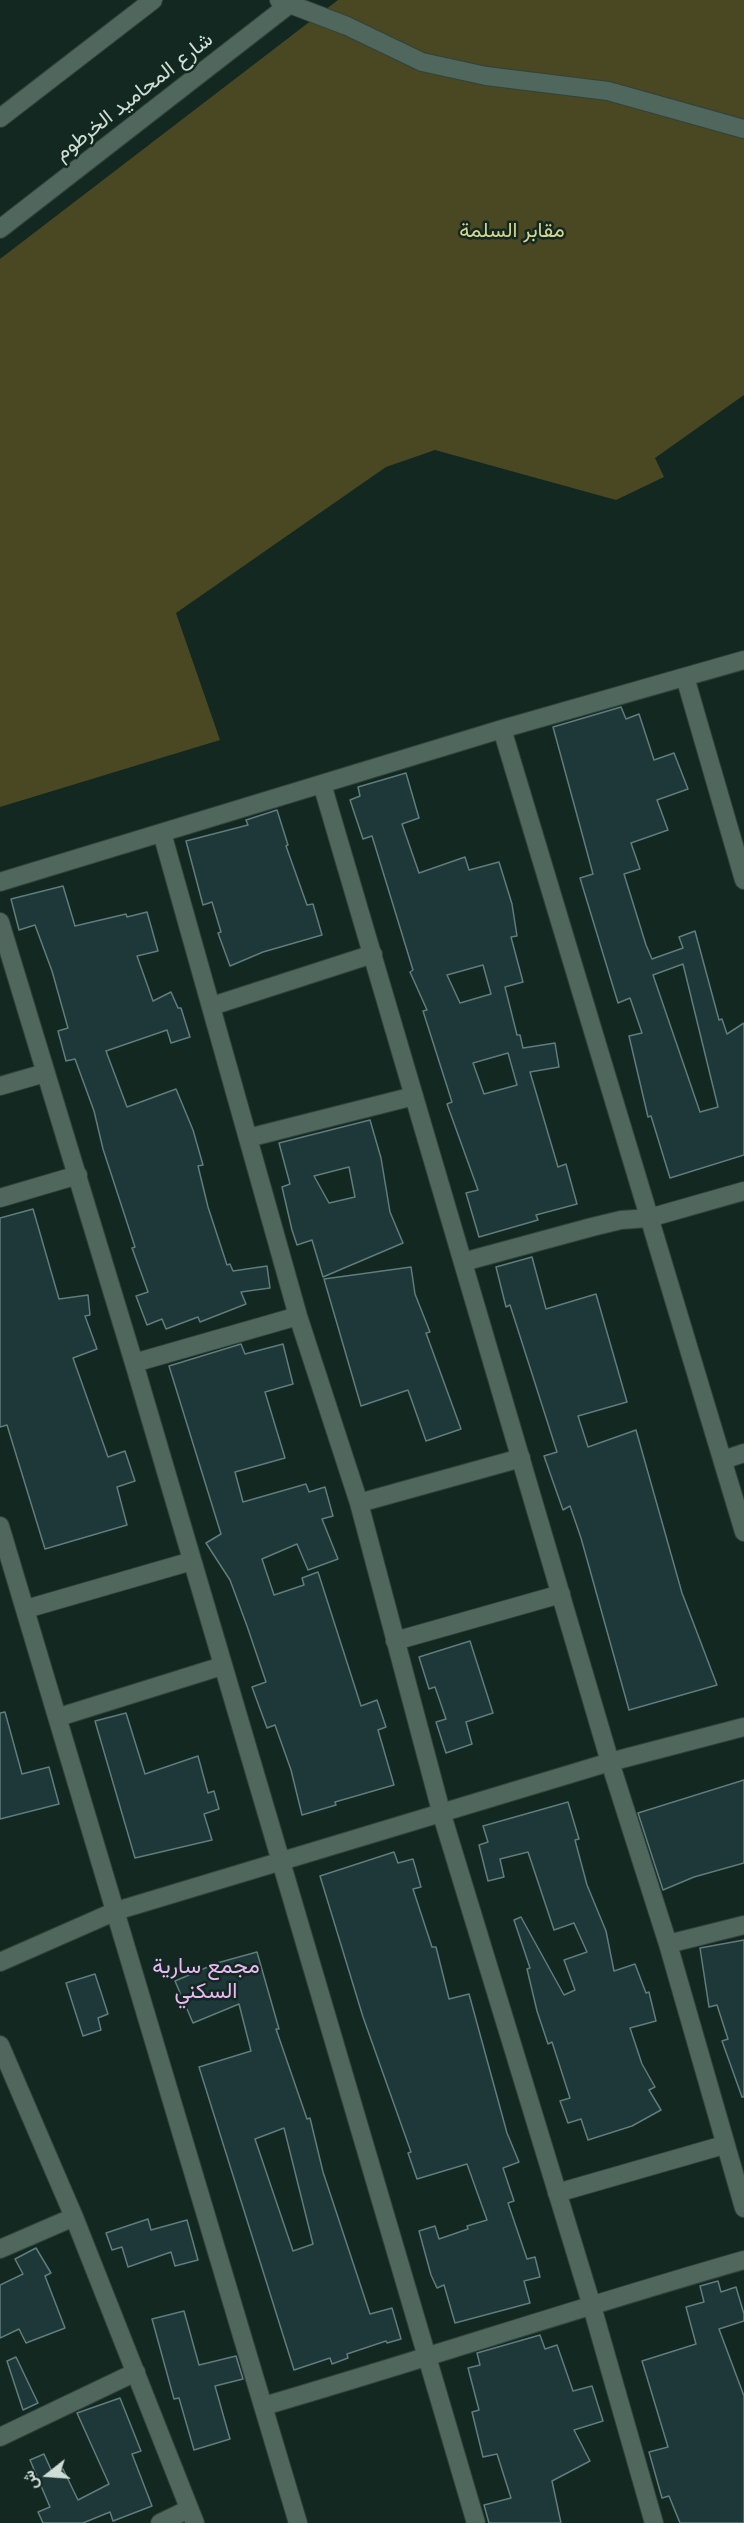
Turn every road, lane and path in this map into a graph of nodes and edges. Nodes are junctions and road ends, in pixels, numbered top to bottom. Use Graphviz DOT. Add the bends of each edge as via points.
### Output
graph roads {
  1 [pos="153,0"];
  2 [pos="287,2"];
  3 [pos="0,118"];
  4 [pos="744,129"];
  5 [pos="0,229"];
  6 [pos="744,660"];
  7 [pos="685,676"];
  8 [pos="502,729"];
  9 [pos="322,784"];
  10 [pos="162,833"];
  11 [pos="743,871"];
  12 [pos="0,882"];
  13 [pos="0,922"];
  14 [pos="373,954"];
  15 [pos="212,1006"];
  16 [pos="45,1073"];
  17 [pos="0,1086"];
  18 [pos="414,1096"];
  19 [pos="248,1138"];
  20 [pos="78,1175"];
  21 [pos="744,1191"];
  22 [pos="0,1198"];
  23 [pos="649,1218"];
  24 [pos="463,1262"];
  25 [pos="298,1316"];
  26 [pos="134,1363"];
  27 [pos="744,1453"];
  28 [pos="521,1458"];
  29 [pos="723,1460"];
  30 [pos="359,1503"];
  31 [pos="0,1526"];
  32 [pos="744,1532"];
  33 [pos="192,1561"];
  34 [pos="561,1594"];
  35 [pos="26,1610"];
  36 [pos="395,1641"];
  37 [pos="222,1666"];
  38 [pos="59,1717"];
  39 [pos="744,1726"];
  40 [pos="610,1762"];
  41 [pos="442,1815"];
  42 [pos="282,1862"];
  43 [pos="116,1911"];
  44 [pos="744,1925"];
  45 [pos="668,1944"];
  46 [pos="0,1962"];
  47 [pos="2,2056"];
  48 [pos="724,2145"];
  49 [pos="557,2193"];
  50 [pos="744,2208"];
  51 [pos="74,2217"];
  52 [pos="0,2249"];
  53 [pos="744,2260"];
  54 [pos="591,2304"];
  55 [pos="429,2358"];
  56 [pos="136,2372"];
  57 [pos="264,2406"];
  58 [pos="0,2437"];
  59 [pos="192,2516"];
  60 [pos="160,2523"];
  61 [pos="298,2523"];
  62 [pos="476,2523"];
  63 [pos="654,2523"];
  1 -- 3 [label="street"];
  2 -- 4 [label="street" via="423,62 486,76 608,90"];
  2 -- 5 [label="street, شارع المحاميد الخرطوم"];
  6 -- 7 [label="street"];
  7 -- 8 [label="street"];
  7 -- 11 [label="street"];
  8 -- 9 [label="street"];
  8 -- 23 [label="street"];
  9 -- 10 [label="street"];
  9 -- 14 [label="street"];
  10 -- 12 [label="street"];
  10 -- 15 [label="street"];
  13 -- 16 [label="street"];
  14 -- 15 [label="street"];
  14 -- 18 [label="street"];
  15 -- 19 [label="street"];
  16 -- 17 [label="street"];
  16 -- 20 [label="street"];
  18 -- 19 [label="street"];
  18 -- 24 [label="street"];
  19 -- 25 [label="street"];
  20 -- 22 [label="street"];
  20 -- 26 [label="street"];
  21 -- 23 [label="street"];
  23 -- 24 [label="street" via="621,1220"];
  23 -- 29 [label="street"];
  24 -- 28 [label="street"];
  25 -- 26 [label="street"];
  25 -- 30 [label="street"];
  26 -- 33 [label="street"];
  27 -- 29 [label="street"];
  28 -- 30 [label="street"];
  28 -- 34 [label="street"];
  29 -- 32 [label="street"];
  30 -- 36 [label="street"];
  31 -- 35 [label="street"];
  33 -- 35 [label="street"];
  33 -- 37 [label="street"];
  34 -- 36 [label="street"];
  34 -- 40 [label="street"];
  35 -- 38 [label="street"];
  36 -- 41 [label="street"];
  37 -- 38 [label="street"];
  37 -- 42 [label="street"];
  38 -- 43 [label="street"];
  39 -- 40 [label="street"];
  40 -- 41 [label="street"];
  40 -- 45 [label="street"];
  41 -- 42 [label="street"];
  41 -- 49 [label="street"];
  42 -- 43 [label="street"];
  42 -- 55 [label="street"];
  43 -- 46 [label="street"];
  43 -- 57 [label="street"];
  44 -- 45 [label="street"];
  45 -- 48 [label="street"];
  47 -- 51 [label="street"];
  48 -- 49 [label="street"];
  48 -- 50 [label="street"];
  49 -- 54 [label="street"];
  51 -- 52 [label="street"];
  51 -- 56 [label="street"];
  53 -- 54 [label="street"];
  54 -- 55 [label="street"];
  54 -- 63 [label="street"];
  55 -- 57 [label="street"];
  55 -- 62 [label="street"];
  56 -- 58 [label="street"];
  56 -- 59 [label="street"];
  57 -- 61 [label="street"];
  59 -- 60 [label="street"];
}
